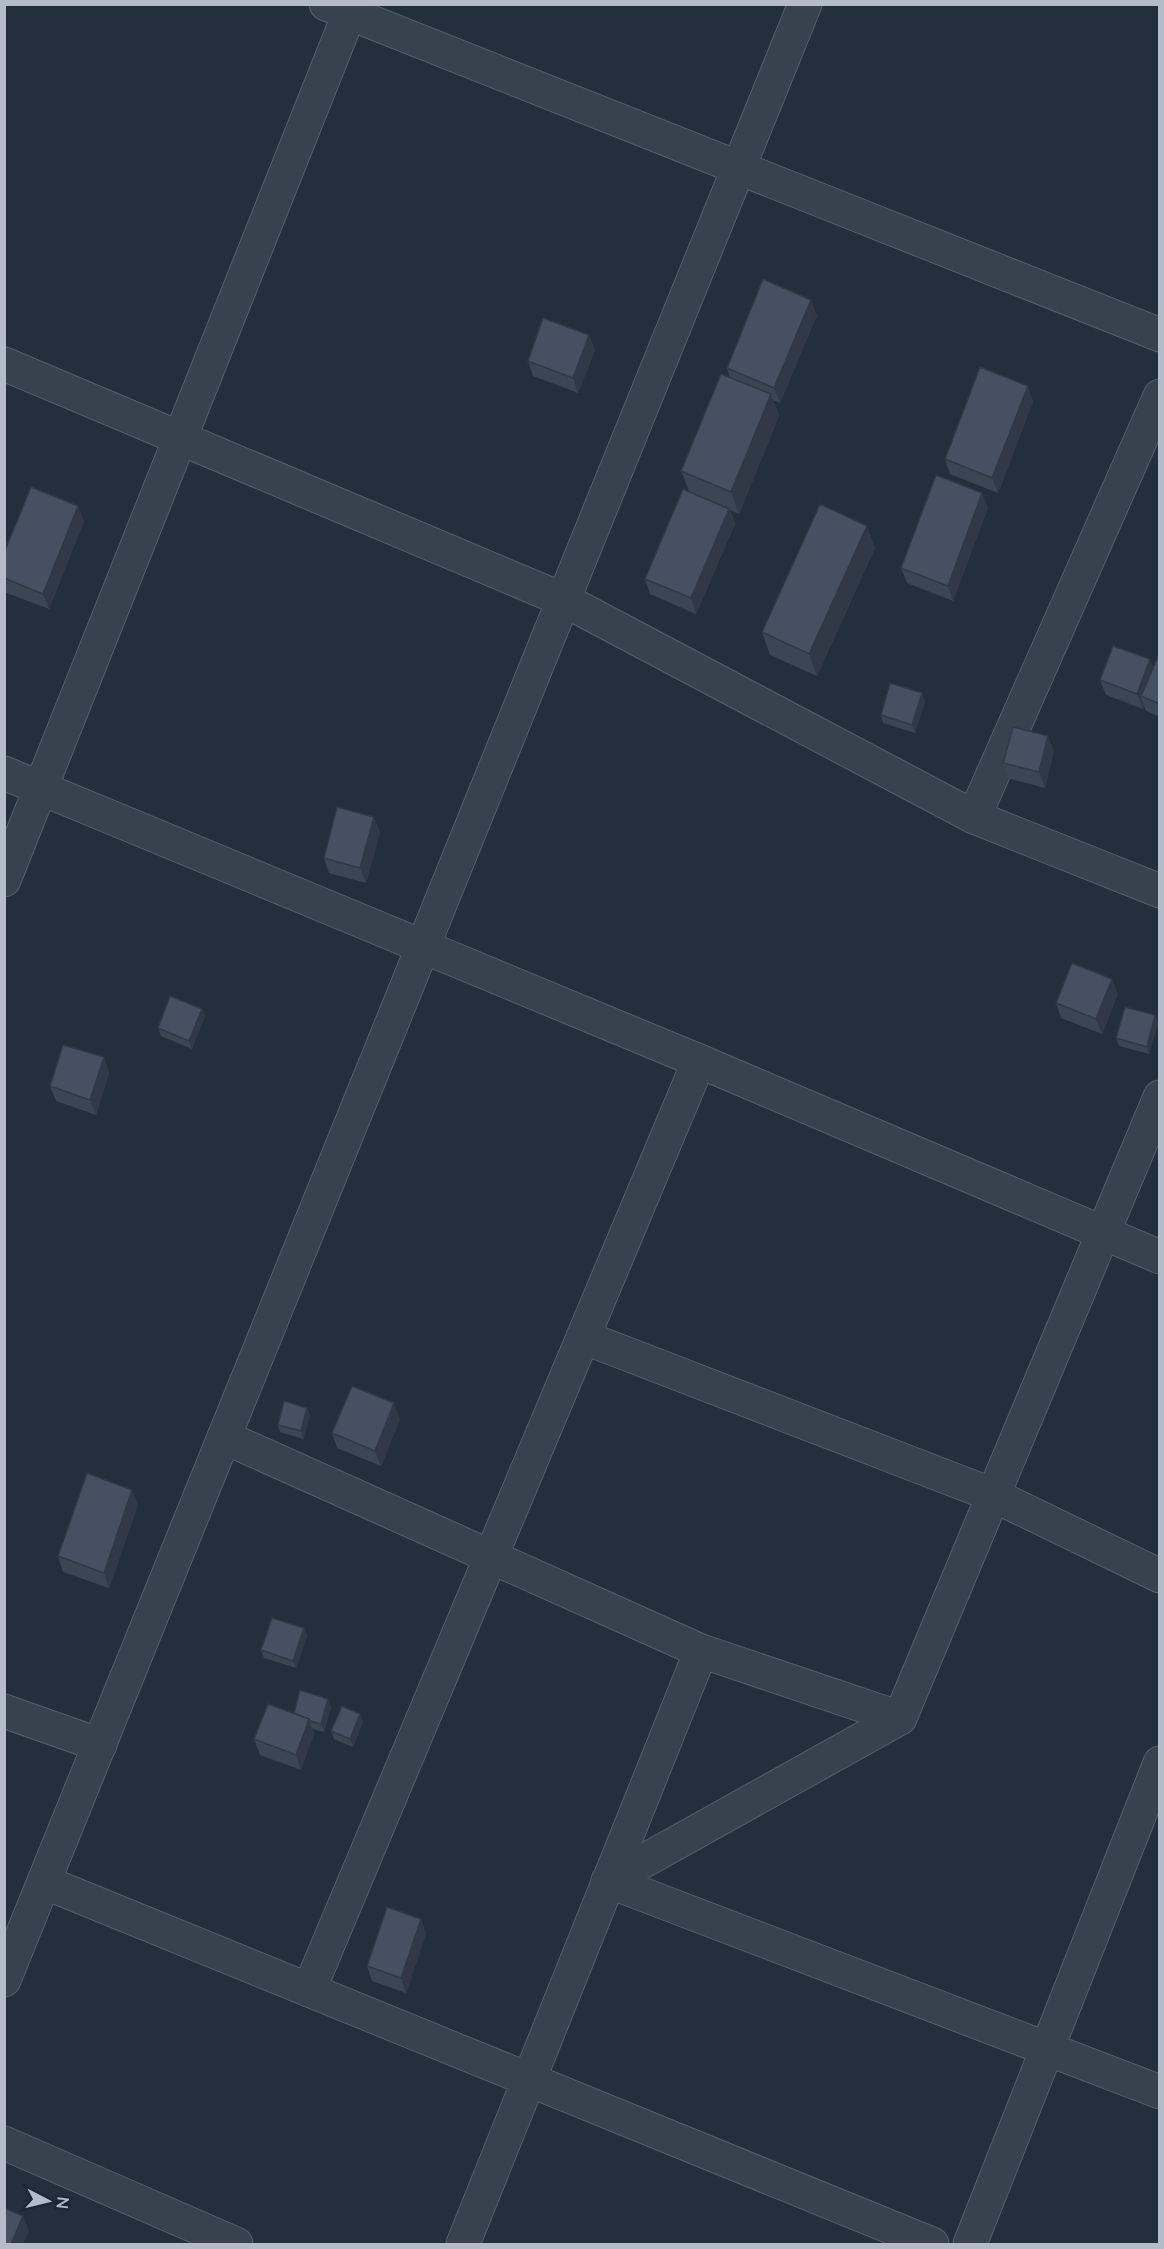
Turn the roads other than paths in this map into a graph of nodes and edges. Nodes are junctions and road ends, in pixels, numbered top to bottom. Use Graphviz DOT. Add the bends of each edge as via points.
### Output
graph roads {
  1 [pos="805,4"];
  2 [pos="342,8"];
  3 [pos="739,168"];
  4 [pos="1160,335"];
  5 [pos="4,364"];
  6 [pos="1160,396"];
  7 [pos="180,438"];
  8 [pos="564,600"];
  9 [pos="4,772"];
  10 [pos="41,788"];
  11 [pos="975,817"];
  12 [pos="4,880"];
  13 [pos="1160,891"];
  14 [pos="423,946"];
  15 [pos="699,1060"];
  16 [pos="1160,1097"];
  17 [pos="1102,1234"];
  18 [pos="1160,1257"];
  19 [pos="583,1337"];
  20 [pos="224,1437"];
  21 [pos="993,1496"];
  22 [pos="491,1557"];
  23 [pos="1160,1576"];
  24 [pos="701,1651"];
  25 [pos="4,1711"];
  26 [pos="900,1718"];
  27 [pos="100,1745"];
  28 [pos="1160,1764"];
  29 [pos="608,1881"];
  30 [pos="44,1882"];
  31 [pos="4,1980"];
  32 [pos="309,1990"];
  33 [pos="1047,2049"];
  34 [pos="529,2080"];
  35 [pos="1160,2092"];
  36 [pos="4,2143"];
  37 [pos="236,2244"];
  38 [pos="463,2244"];
  39 [pos="932,2244"];
  40 [pos="970,2244"];
  1 -- 3 [label="street"];
  2 -- 3 [label="street"];
  2 -- 7 [label="street"];
  3 -- 4 [label="street"];
  3 -- 8 [label="street"];
  5 -- 7 [label="street"];
  6 -- 11 [label="street"];
  7 -- 8 [label="street"];
  7 -- 10 [label="street"];
  8 -- 11 [label="street"];
  8 -- 14 [label="street"];
  9 -- 10 [label="street"];
  10 -- 12 [label="street"];
  10 -- 14 [label="street"];
  11 -- 13 [label="street"];
  14 -- 15 [label="street"];
  14 -- 20 [label="street"];
  15 -- 17 [label="street"];
  15 -- 19 [label="street"];
  16 -- 17 [label="street"];
  17 -- 18 [label="street"];
  17 -- 21 [label="street"];
  19 -- 21 [label="street"];
  19 -- 22 [label="street"];
  20 -- 22 [label="street"];
  20 -- 27 [label="street"];
  21 -- 23 [label="street"];
  21 -- 26 [label="street"];
  22 -- 24 [label="street"];
  22 -- 32 [label="street"];
  24 -- 26 [label="street"];
  24 -- 29 [label="street"];
  25 -- 27 [label="street"];
  26 -- 29 [label="street"];
  27 -- 30 [label="street"];
  28 -- 33 [label="street"];
  29 -- 33 [label="street"];
  29 -- 34 [label="street"];
  30 -- 31 [label="street"];
  30 -- 32 [label="street"];
  32 -- 34 [label="street"];
  33 -- 35 [label="street"];
  33 -- 40 [label="street"];
  34 -- 38 [label="street"];
  34 -- 39 [label="street"];
  36 -- 37 [label="street"];
}
